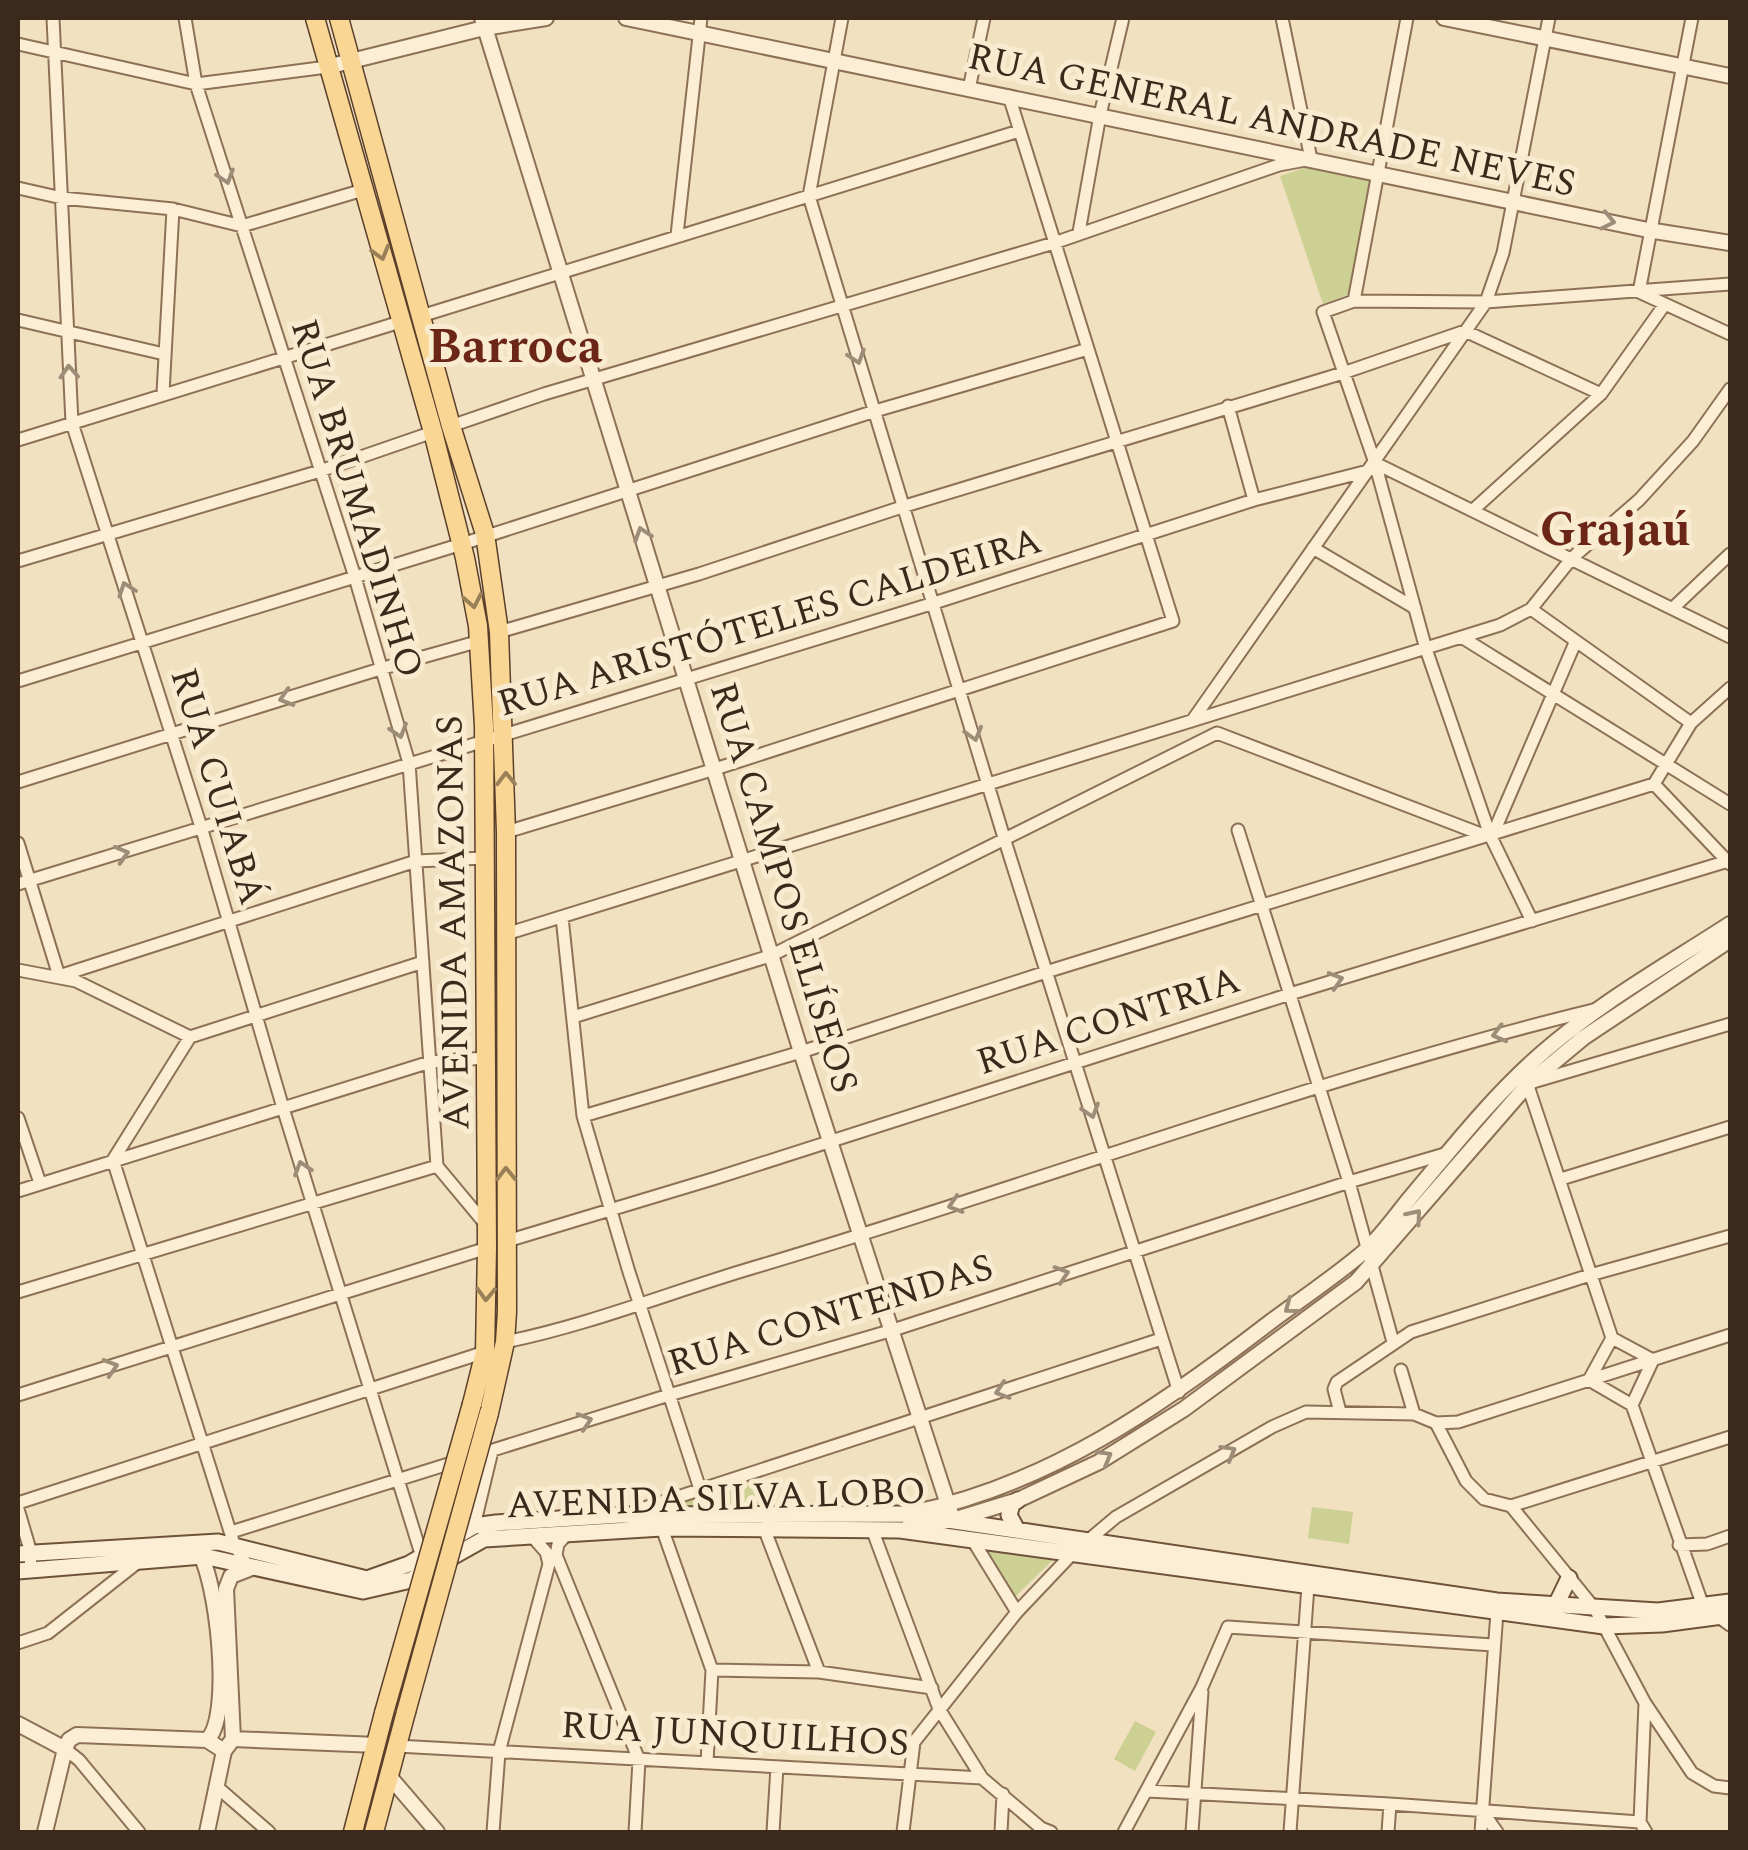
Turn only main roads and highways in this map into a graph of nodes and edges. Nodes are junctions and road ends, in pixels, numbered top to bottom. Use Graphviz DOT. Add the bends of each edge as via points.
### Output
graph roads {
  1 [pos="315,18"];
  2 [pos="339,18"];
  3 [pos="480,1408"];
  4 [pos="1018,1500"];
  5 [pos="664,1521"];
  6 [pos="903,1522"];
  7 [pos="996,1527"];
  8 [pos="1017,1530"];
  9 [pos="972,1540"];
  10 [pos="24,1554"];
  11 [pos="24,1571"];
  12 [pos="1569,1578"];
  13 [pos="1730,1602"];
  14 [pos="1556,1605"];
  15 [pos="1726,1620"];
  16 [pos="353,1832"];
  17 [pos="374,1832"];
  1 -- 3 [label="main road, AVENIDA AMAZONAS, one-way" via="433,432 480,642 487,1226"];
  3 -- 2 [label="main road, AVENIDA AMAZONAS, one-way" via="506,1342 506,832 499,632 484,534"];
  3 -- 16 [label="main road, AVENIDA AMAZONAS, bridge"];
  3 -- 17 [label="main road, AVENIDA AMAZONAS, bridge"];
  4 -- 8 [label="main road" via="1009,1515"];
  5 -- 6 [label="main road, AVENIDA SILVA LOBO"];
  5 -- 6 [label="main road, AVENIDA SILVA LOBO" via="872,1529"];
  5 -- 10 [label="main road, AVENIDA SILVA LOBO" via="621,1516 474,1526 367,1579 232,1538"];
  5 -- 11 [label="main road, AVENIDA SILVA LOBO" via="484,1538 380,1590 348,1589 203,1556 136,1563 121,1571"];
  6 -- 7 [label="main road, AVENIDA SILVA LOBO" via="951,1512"];
  6 -- 9 [label="main road"];
  7 -- 8 [label="main road"];
  7 -- 9 [label="main road"];
  8 -- 14 [label="main road" via="1310,1576"];
  9 -- 15 [label="main road" via="1604,1626"];
  12 -- 14 [label="main road"];
  13 -- 14 [label="main road" via="1658,1611"];
}
